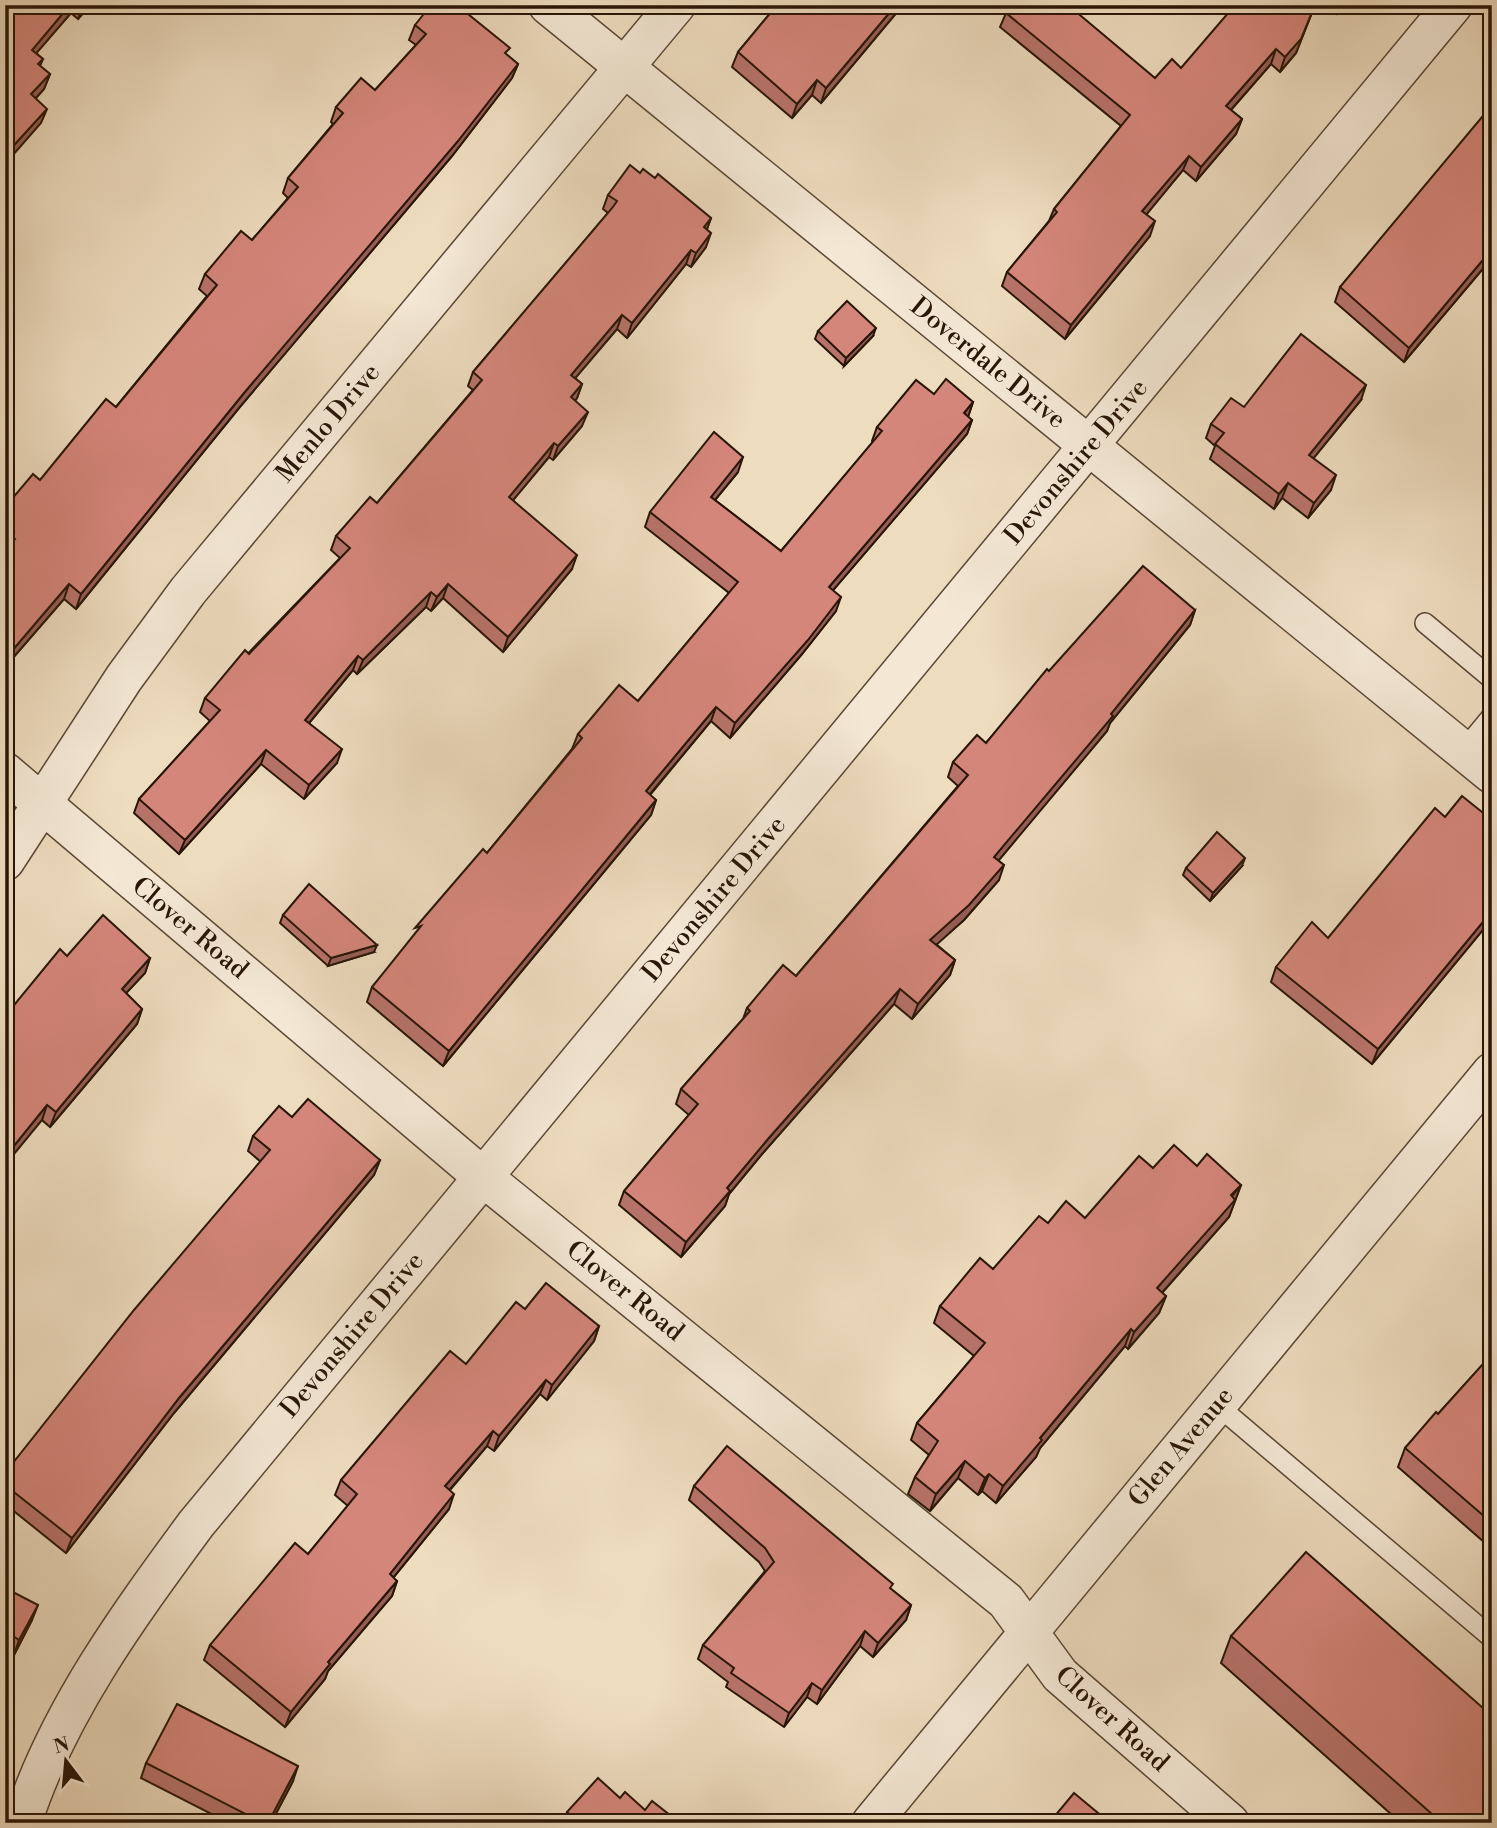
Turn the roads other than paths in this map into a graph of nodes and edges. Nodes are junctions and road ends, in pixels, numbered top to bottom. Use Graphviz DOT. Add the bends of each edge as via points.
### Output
graph roads {
  1 [pos="548,5"];
  2 [pos="676,5"];
  3 [pos="1453,5"];
  4 [pos="625,67"];
  5 [pos="1090,446"];
  6 [pos="1425,623"];
  7 [pos="1492,679"];
  8 [pos="1492,716"];
  9 [pos="1477,762"];
  10 [pos="5,772"];
  11 [pos="42,803"];
  12 [pos="5,861"];
  13 [pos="1492,1072"];
  14 [pos="483,1177"];
  15 [pos="1217,1405"];
  16 [pos="1028,1633"];
  17 [pos="1492,1638"];
  18 [pos="22,1823"];
  19 [pos="871,1823"];
  20 [pos="1230,1823"];
  1 -- 4 [label="street, Doverdale Drive"];
  2 -- 4 [label="street, Menlo Drive"];
  3 -- 5 [label="street, Devonshire Drive"];
  4 -- 5 [label="street, Doverdale Drive"];
  4 -- 11 [label="street, Menlo Drive" via="188,591"];
  5 -- 9 [label="street, Doverdale Drive"];
  5 -- 14 [label="street, Devonshire Drive"];
  6 -- 7 [label="lane"];
  8 -- 9 [label="lane"];
  10 -- 11 [label="street, Clover Road"];
  11 -- 12 [label="street, Menlo Drive"];
  11 -- 14 [label="street, Clover Road"];
  13 -- 15 [label="street, Glen Avenue"];
  14 -- 16 [label="street, Clover Road" via="1006,1601"];
  14 -- 18 [label="street, Devonshire Drive" via="150,1586 64,1725"];
  15 -- 16 [label="street, Glen Avenue"];
  15 -- 17 [label="lane"];
  16 -- 19 [label="street, Glen Avenue"];
  16 -- 20 [label="street, Clover Road" via="1060,1675"];
}
